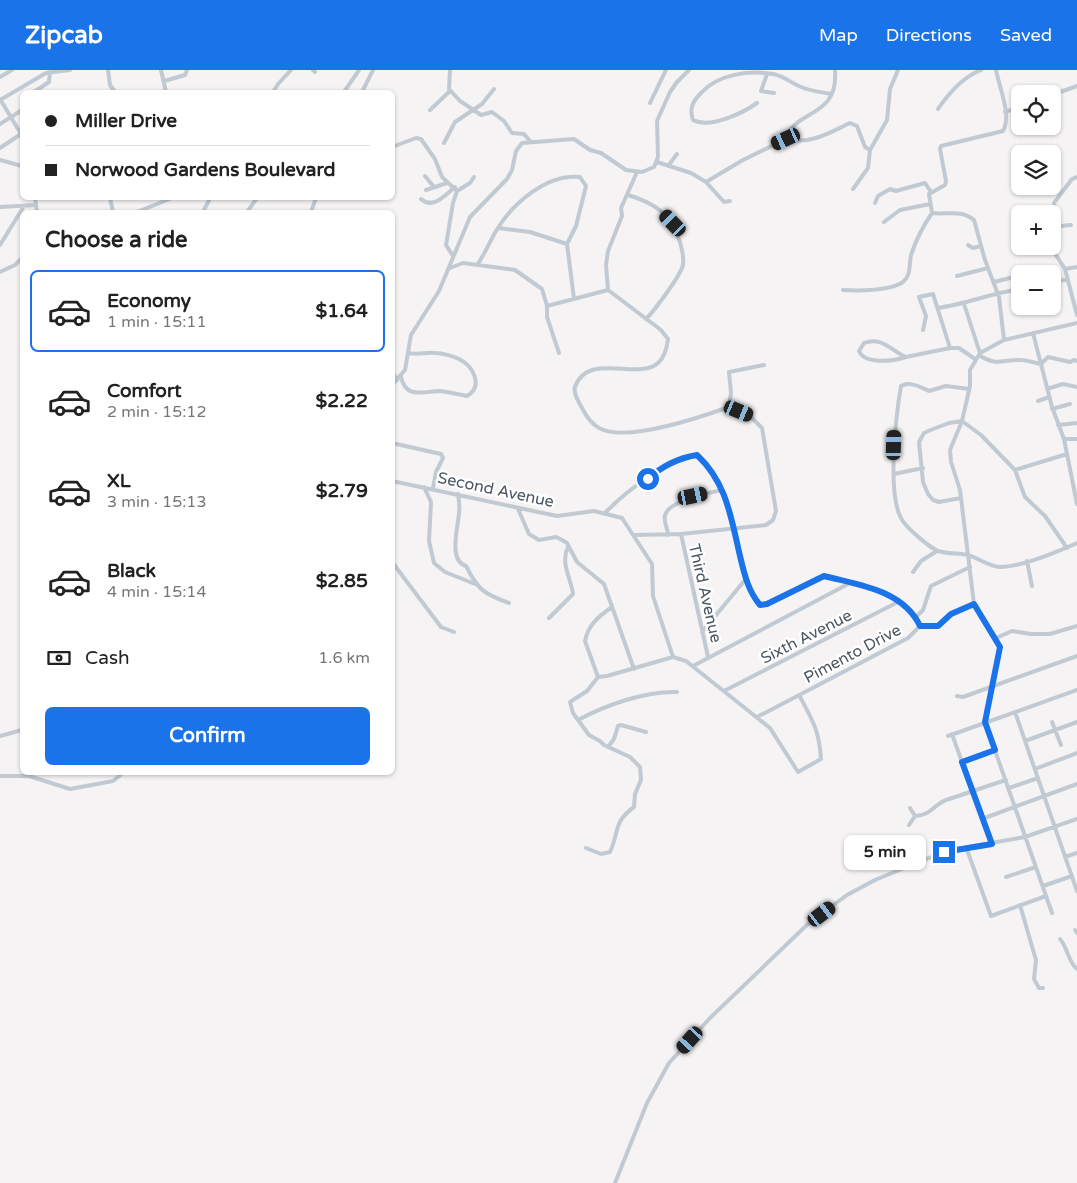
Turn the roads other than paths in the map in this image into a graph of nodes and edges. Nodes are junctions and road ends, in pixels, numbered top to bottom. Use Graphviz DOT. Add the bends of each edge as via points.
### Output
graph roads {
  1 [pos="12,70"];
  2 [pos="68,70"];
  3 [pos="108,70"];
  4 [pos="161,70"];
  5 [pos="187,70"];
  6 [pos="291,70"];
  7 [pos="359,70"];
  8 [pos="373,70"];
  9 [pos="450,70"];
  10 [pos="666,70"];
  11 [pos="688,70"];
  12 [pos="835,70"];
  13 [pos="898,70"];
  14 [pos="981,70"];
  15 [pos="996,70"];
  16 [pos="47,72"];
  17 [pos="766,74"];
  18 [pos="0,77"];
  19 [pos="164,82"];
  20 [pos="1077,86"];
  21 [pos="494,89"];
  22 [pos="37,90"];
  23 [pos="113,90"];
  24 [pos="166,90"];
  25 [pos="274,90"];
  26 [pos="345,90"];
  27 [pos="363,90"];
  28 [pos="450,91"];
  29 [pos="1061,92"];
  30 [pos="774,94"];
  31 [pos="831,94"];
  32 [pos="0,99"];
  33 [pos="650,103"];
  34 [pos="758,103"];
  35 [pos="938,109"];
  36 [pos="430,110"];
  37 [pos="1011,110"];
  38 [pos="20,111"];
  39 [pos="474,111"];
  40 [pos="1005,112"];
  41 [pos="12,117"];
  42 [pos="0,124"];
  43 [pos="20,132"];
  44 [pos="20,135"];
  45 [pos="786,139"];
  46 [pos="530,141"];
  47 [pos="444,143"];
  48 [pos="395,146"];
  49 [pos="0,148"];
  50 [pos="870,150"];
  51 [pos="677,154"];
  52 [pos="0,160"];
  53 [pos="657,162"];
  54 [pos="20,165"];
  55 [pos="668,166"];
  56 [pos="637,172"];
  57 [pos="425,176"];
  58 [pos="474,177"];
  59 [pos="1077,177"];
  60 [pos="706,182"];
  61 [pos="447,183"];
  62 [pos="434,187"];
  63 [pos="853,188"];
  64 [pos="456,189"];
  65 [pos="426,190"];
  66 [pos="931,192"];
  67 [pos="628,195"];
  68 [pos="421,199"];
  69 [pos="35,200"];
  70 [pos="167,200"];
  71 [pos="730,201"];
  72 [pos="875,203"];
  73 [pos="930,204"];
  74 [pos="36,205"];
  75 [pos="1054,205"];
  76 [pos="24,206"];
  77 [pos="0,207"];
  78 [pos="22,210"];
  79 [pos="37,210"];
  80 [pos="142,210"];
  81 [pos="20,212"];
  82 [pos="932,213"];
  83 [pos="884,222"];
  84 [pos="1071,225"];
  85 [pos="1061,226"];
  86 [pos="498,228"];
  87 [pos="568,244"];
  88 [pos="0,245"];
  89 [pos="968,245"];
  90 [pos="981,246"];
  91 [pos="1056,255"];
  92 [pos="453,256"];
  93 [pos="20,260"];
  94 [pos="477,265"];
  95 [pos="1077,266"];
  96 [pos="988,268"];
  97 [pos="449,269"];
  98 [pos="1065,269"];
  99 [pos="0,272"];
  100 [pos="957,276"];
  101 [pos="1010,278"];
  102 [pos="1061,280"];
  103 [pos="1068,280"];
  104 [pos="994,282"];
  105 [pos="608,290"];
  106 [pos="843,290"];
  107 [pos="1011,291"];
  108 [pos="1077,293"];
  109 [pos="998,294"];
  110 [pos="1071,294"];
  111 [pos="574,298"];
  112 [pos="964,304"];
  113 [pos="547,306"];
  114 [pos="938,308"];
  115 [pos="1077,315"];
  116 [pos="646,319"];
  117 [pos="1077,323"];
  118 [pos="922,330"];
  119 [pos="1033,333"];
  120 [pos="1004,340"];
  121 [pos="950,348"];
  122 [pos="408,353"];
  123 [pos="559,353"];
  124 [pos="979,354"];
  125 [pos="906,357"];
  126 [pos="975,359"];
  127 [pos="1077,361"];
  128 [pos="764,364"];
  129 [pos="1041,364"];
  130 [pos="395,375"];
  131 [pos="399,378"];
  132 [pos="395,382"];
  133 [pos="1077,387"];
  134 [pos="969,389"];
  135 [pos="1047,389"];
  136 [pos="1049,397"];
  137 [pos="1038,400"];
  138 [pos="1070,404"];
  139 [pos="729,407"];
  140 [pos="1052,409"];
  141 [pos="962,421"];
  142 [pos="1077,423"];
  143 [pos="1058,425"];
  144 [pos="1064,439"];
  145 [pos="1077,439"];
  146 [pos="395,444"];
  147 [pos="1067,454"];
  148 [pos="923,468"];
  149 [pos="1015,470"];
  150 [pos="894,474"];
  151 [pos="395,481"];
  152 [pos="424,486"];
  153 [pos="433,488"];
  154 [pos="722,490"];
  155 [pos="458,494"];
  156 [pos="961,498"];
  157 [pos="1077,504"];
  158 [pos="518,509"];
  159 [pos="605,513"];
  160 [pos="734,530"];
  161 [pos="680,534"];
  162 [pos="635,535"];
  163 [pos="668,535"];
  164 [pos="1077,543"];
  165 [pos="568,547"];
  166 [pos="1067,548"];
  167 [pos="938,551"];
  168 [pos="968,555"];
  169 [pos="1027,561"];
  170 [pos="395,566"];
  171 [pos="970,566"];
  172 [pos="913,572"];
  173 [pos="745,580"];
  174 [pos="850,583"];
  175 [pos="476,584"];
  176 [pos="1032,586"];
  177 [pos="898,602"];
  178 [pos="509,603"];
  179 [pos="974,604"];
  180 [pos="612,607"];
  181 [pos="916,617"];
  182 [pos="550,618"];
  183 [pos="920,626"];
  184 [pos="1077,626"];
  185 [pos="454,632"];
  186 [pos="702,632"];
  187 [pos="996,638"];
  188 [pos="1077,656"];
  189 [pos="673,657"];
  190 [pos="708,657"];
  191 [pos="693,666"];
  192 [pos="634,669"];
  193 [pos="598,677"];
  194 [pos="991,687"];
  195 [pos="1077,690"];
  196 [pos="724,691"];
  197 [pos="677,692"];
  198 [pos="799,695"];
  199 [pos="957,696"];
  200 [pos="1015,712"];
  201 [pos="757,717"];
  202 [pos="578,720"];
  203 [pos="985,722"];
  204 [pos="1052,722"];
  205 [pos="1077,722"];
  206 [pos="1055,730"];
  207 [pos="20,731"];
  208 [pos="646,732"];
  209 [pos="0,736"];
  210 [pos="1025,741"];
  211 [pos="1061,745"];
  212 [pos="608,747"];
  213 [pos="995,750"];
  214 [pos="1077,753"];
  215 [pos="962,762"];
  216 [pos="1035,768"];
  217 [pos="120,775"];
  218 [pos="0,776"];
  219 [pos="1038,778"];
  220 [pos="1006,780"];
  221 [pos="1077,784"];
  222 [pos="1009,788"];
  223 [pos="972,791"];
  224 [pos="1044,796"];
  225 [pos="1016,807"];
  226 [pos="910,808"];
  227 [pos="914,816"];
  228 [pos="982,819"];
  229 [pos="1077,819"];
  230 [pos="909,825"];
  231 [pos="1055,827"];
  232 [pos="1026,837"];
  233 [pos="992,844"];
  234 [pos="966,847"];
  235 [pos="586,848"];
  236 [pos="1077,853"];
  237 [pos="1065,857"];
  238 [pos="1036,866"];
  239 [pos="1072,876"];
  240 [pos="1006,877"];
  241 [pos="1042,886"];
  242 [pos="1076,886"];
  243 [pos="1077,891"];
  244 [pos="1046,896"];
  245 [pos="1020,905"];
  246 [pos="1052,913"];
  247 [pos="1060,939"];
  248 [pos="1077,968"];
  249 [pos="1042,988"];
  250 [pos="615,1183"];
  1 -- 18 [label="street"];
  2 -- 16 [label="street"];
  3 -- 23 [label="street"];
  4 -- 19 [label="street"];
  5 -- 19 [label="street" via="185,76"];
  6 -- 25 [label="street"];
  7 -- 26 [label="street"];
  8 -- 27 [label="street"];
  9 -- 28 [label="street"];
  10 -- 33 [label="street"];
  11 -- 53 [label="street" via="676,82 657,121"];
  12 -- 31 [label="street"];
  13 -- 50 [label="street" via="890,89 887,120"];
  14 -- 35 [label="street" via="963,81"];
  15 -- 40 [label="street"];
  16 -- 22 [label="street" via="49,82"];
  16 -- 32 [label="street"];
  17 -- 30 [label="street" via="761,92"];
  17 -- 31 [label="street"];
  17 -- 34 [label="street" via="719,79 694,100 691,114 693,120 703,124 742,113"];
  19 -- 24 [label="street"];
  20 -- 29 [label="street"];
  21 -- 39 [label="street"];
  28 -- 36 [label="street"];
  28 -- 39 [label="street"];
  31 -- 45 [label="street" via="824,106 797,124 787,133"];
  32 -- 41 [label="street"];
  37 -- 40 [label="street"];
  38 -- 41 [label="street"];
  39 -- 46 [label="street" via="481,115 492,112 504,120 512,133 524,134"];
  39 -- 47 [label="street" via="455,122"];
  40 -- 66 [label="street" via="1003,131 941,146 946,181"];
  41 -- 42 [label="street"];
  41 -- 43 [label="street"];
  44 -- 49 [label="street"];
  45 -- 50 [label="street" via="818,138 850,123 857,126 865,147"];
  45 -- 60 [label="street"];
  46 -- 56 [label="street" via="574,139 617,165"];
  46 -- 92 [label="street" via="519,146 507,179 470,216"];
  48 -- 61 [label="street" via="421,139"];
  50 -- 63 [label="street" via="868,168"];
  51 -- 55 [label="street"];
  52 -- 54 [label="street"];
  53 -- 55 [label="street"];
  53 -- 56 [label="street" via="654,167"];
  55 -- 60 [label="street"];
  56 -- 67 [label="street"];
  57 -- 62 [label="street"];
  58 -- 64 [label="street" via="470,183"];
  59 -- 75 [label="street" via="1072,179"];
  60 -- 71 [label="street" via="724,202"];
  61 -- 62 [label="street"];
  61 -- 64 [label="street"];
  62 -- 65 [label="street"];
  64 -- 68 [label="street" via="432,204"];
  64 -- 92 [label="street" via="446,245"];
  66 -- 72 [label="street" via="925,183 896,191 890,189 878,196"];
  66 -- 73 [label="street"];
  67 -- 105 [label="street" via="608,251"];
  67 -- 116 [label="street" via="659,208 673,223 682,251 683,265"];
  69 -- 74 [label="street"];
  70 -- 80 [label="street"];
  73 -- 82 [label="street"];
  73 -- 83 [label="street" via="900,210"];
  74 -- 76 [label="street"];
  74 -- 79 [label="street"];
  76 -- 77 [label="street"];
  76 -- 78 [label="street"];
  81 -- 88 [label="street"];
  82 -- 90 [label="street" via="970,216 976,224"];
  82 -- 106 [label="street" via="924,224 911,256 908,276 902,283 881,290"];
  84 -- 85 [label="street"];
  86 -- 87 [label="street" via="530,232"];
  86 -- 87 [label="street" via="540,186 568,175 580,177 586,186 583,203"];
  86 -- 94 [label="street"];
  87 -- 111 [label="street"];
  89 -- 90 [label="street" via="973,248"];
  90 -- 96 [label="street"];
  91 -- 98 [label="street"];
  92 -- 97 [label="street"];
  93 -- 99 [label="street"];
  94 -- 97 [label="street" via="463,263"];
  94 -- 113 [label="street" via="515,270 542,289"];
  95 -- 98 [label="street"];
  96 -- 100 [label="street"];
  96 -- 104 [label="street"];
  97 -- 122 [label="street" via="434,302 411,335"];
  98 -- 103 [label="street"];
  101 -- 104 [label="street"];
  102 -- 103 [label="street"];
  103 -- 110 [label="street"];
  104 -- 109 [label="street"];
  105 -- 111 [label="street"];
  105 -- 116 [label="street"];
  107 -- 109 [label="street"];
  108 -- 110 [label="street"];
  109 -- 112 [label="street"];
  109 -- 120 [label="street"];
  110 -- 115 [label="street"];
  111 -- 113 [label="street"];
  112 -- 114 [label="street"];
  112 -- 124 [label="street"];
  113 -- 123 [label="street" via="547,317"];
  114 -- 118 [label="street" via="933,294 919,297 926,316"];
  114 -- 121 [label="street"];
  116 -- 139 [label="street" via="668,339 666,352 659,363 651,367 609,367 582,376 575,393 586,416 598,428 609,432 630,432 667,426"];
  117 -- 119 [label="street"];
  119 -- 120 [label="street"];
  119 -- 129 [label="street"];
  120 -- 124 [label="street"];
  121 -- 125 [label="street"];
  121 -- 126 [label="street" via="959,348"];
  122 -- 131 [label="street" via="405,370"];
  122 -- 131 [label="street" via="437,353 458,358 474,374 476,387 467,396 438,391 425,394 413,392"];
  124 -- 126 [label="street"];
  124 -- 129 [label="street" via="992,362 1020,360"];
  125 -- 125 [label="street" via="873,340 864,343 859,351 872,360"];
  126 -- 134 [label="street" via="970,370"];
  127 -- 129 [label="street" via="1048,357"];
  128 -- 139 [label="street" via="729,372 732,394"];
  129 -- 135 [label="street"];
  130 -- 131 [label="street"];
  131 -- 132 [label="street"];
  133 -- 135 [label="street" via="1063,384"];
  134 -- 141 [label="street"];
  134 -- 150 [label="street" via="946,386 929,391 907,383 901,386 895,426"];
  135 -- 136 [label="street"];
  136 -- 137 [label="street"];
  136 -- 140 [label="street"];
  138 -- 140 [label="street"];
  139 -- 160 [label="street" via="749,415 762,428 776,511 773,520 766,525"];
  140 -- 143 [label="street"];
  141 -- 148 [label="street" via="924,433 919,442"];
  141 -- 149 [label="street" via="982,435"];
  141 -- 156 [label="street" via="950,450"];
  142 -- 143 [label="street"];
  143 -- 144 [label="street"];
  144 -- 145 [label="street"];
  144 -- 147 [label="street"];
  146 -- 153 [label="street" via="441,454 443,458"];
  147 -- 149 [label="street"];
  147 -- 157 [label="street"];
  148 -- 150 [label="street"];
  148 -- 156 [label="street" via="923,482 933,500"];
  149 -- 166 [label="street" via="1025,498 1045,516"];
  150 -- 167 [label="street" via="896,505 901,519"];
  151 -- 152 [label="street, Second Avenue"];
  152 -- 153 [label="street, Second Avenue"];
  152 -- 175 [label="street" via="431,502 429,541 434,563 445,572"];
  153 -- 155 [label="street, Second Avenue"];
  154 -- 159 [label="street, Pimento Drive" via="710,467 697,455 662,468"];
  154 -- 160 [label="street, Pimento Drive"];
  154 -- 163 [label="street" via="693,496 668,512 665,517"];
  155 -- 158 [label="street, Second Avenue"];
  155 -- 175 [label="street" via="460,512 456,557 460,565 466,566"];
  156 -- 168 [label="street"];
  158 -- 159 [label="street, Second Avenue" via="557,516 587,511"];
  158 -- 165 [label="street" via="529,534 539,540 559,538"];
  159 -- 162 [label="street, Second Avenue" via="622,518"];
  160 -- 161 [label="street"];
  160 -- 173 [label="street, Pimento Drive"];
  161 -- 163 [label="street"];
  161 -- 186 [label="street, Third Avenue"];
  162 -- 163 [label="street"];
  162 -- 189 [label="street, Second Avenue" via="652,564 653,596"];
  164 -- 166 [label="street"];
  165 -- 180 [label="street" via="577,562 604,584"];
  165 -- 182 [label="street" via="565,559 573,594"];
  166 -- 169 [label="street"];
  167 -- 168 [label="street"];
  167 -- 172 [label="street" via="921,561"];
  168 -- 169 [label="street" via="1000,567"];
  168 -- 171 [label="street"];
  169 -- 176 [label="street"];
  170 -- 185 [label="street" via="441,627"];
  171 -- 179 [label="street"];
  171 -- 181 [label="street" via="931,586 923,610"];
  173 -- 174 [label="street, Pimento Drive" via="760,605 824,576"];
  173 -- 186 [label="street"];
  174 -- 177 [label="street, Pimento Drive" via="884,592"];
  174 -- 190 [label="street"];
  175 -- 178 [label="street" via="488,596"];
  177 -- 181 [label="street, Pimento Drive"];
  177 -- 196 [label="street, Sixth Avenue"];
  179 -- 183 [label="street" via="951,614 938,626"];
  179 -- 187 [label="street"];
  180 -- 192 [label="street"];
  180 -- 193 [label="street" via="596,618 586,635 585,641"];
  181 -- 183 [label="street, Pimento Drive"];
  183 -- 198 [label="street, Pimento Drive" via="908,638"];
  184 -- 187 [label="street" via="1050,634 1012,632"];
  186 -- 190 [label="street, Third Avenue"];
  187 -- 194 [label="street" via="1000,647"];
  188 -- 194 [label="street"];
  189 -- 191 [label="street"];
  189 -- 192 [label="street"];
  190 -- 191 [label="street"];
  191 -- 196 [label="street"];
  192 -- 193 [label="street"];
  193 -- 202 [label="street" via="587,691 570,702"];
  194 -- 199 [label="street" via="963,697"];
  194 -- 203 [label="street"];
  195 -- 200 [label="street"];
  196 -- 201 [label="street"];
  197 -- 202 [label="street" via="647,694 601,708"];
  198 -- 201 [label="street, Pimento Drive"];
  198 -- 201 [label="street" via="816,728 821,759 798,772 770,728"];
  200 -- 203 [label="street"];
  200 -- 210 [label="street"];
  202 -- 212 [label="street" via="589,735"];
  203 -- 213 [label="street"];
  203 -- 215 [label="street" via="950,735"];
  204 -- 206 [label="street"];
  205 -- 206 [label="street"];
  206 -- 210 [label="street"];
  206 -- 211 [label="street"];
  207 -- 209 [label="street"];
  208 -- 212 [label="street" via="618,726"];
  210 -- 216 [label="street"];
  212 -- 235 [label="street" via="635,760 640,767 641,780 634,807 618,824 610,852 601,854"];
  213 -- 215 [label="street"];
  213 -- 220 [label="street"];
  214 -- 216 [label="street"];
  215 -- 223 [label="street"];
  216 -- 219 [label="street"];
  217 -- 218 [label="street" via="113,781 70,789 29,776"];
  219 -- 222 [label="street"];
  219 -- 224 [label="street"];
  220 -- 222 [label="street"];
  220 -- 223 [label="street"];
  221 -- 224 [label="street"];
  222 -- 225 [label="street"];
  223 -- 227 [label="street" via="948,799 925,816"];
  223 -- 228 [label="street"];
  224 -- 225 [label="street"];
  224 -- 231 [label="street"];
  225 -- 228 [label="street"];
  225 -- 232 [label="street"];
  226 -- 227 [label="street"];
  227 -- 230 [label="street"];
  228 -- 233 [label="street"];
  229 -- 231 [label="street"];
  231 -- 232 [label="street"];
  231 -- 237 [label="street"];
  232 -- 233 [label="street"];
  232 -- 238 [label="street"];
  233 -- 234 [label="street"];
  234 -- 245 [label="street" via="990,916"];
  234 -- 250 [label="street" via="875,880 847,895 809,923 710,1018 669,1063 647,1103"];
  236 -- 237 [label="street"];
  237 -- 239 [label="street"];
  238 -- 240 [label="street"];
  238 -- 241 [label="street"];
  239 -- 241 [label="street"];
  239 -- 242 [label="street"];
  241 -- 244 [label="street"];
  242 -- 243 [label="street"];
  244 -- 245 [label="street"];
  244 -- 246 [label="street"];
  245 -- 249 [label="street" via="1036,960 1034,980"];
  247 -- 248 [label="street"];
}
